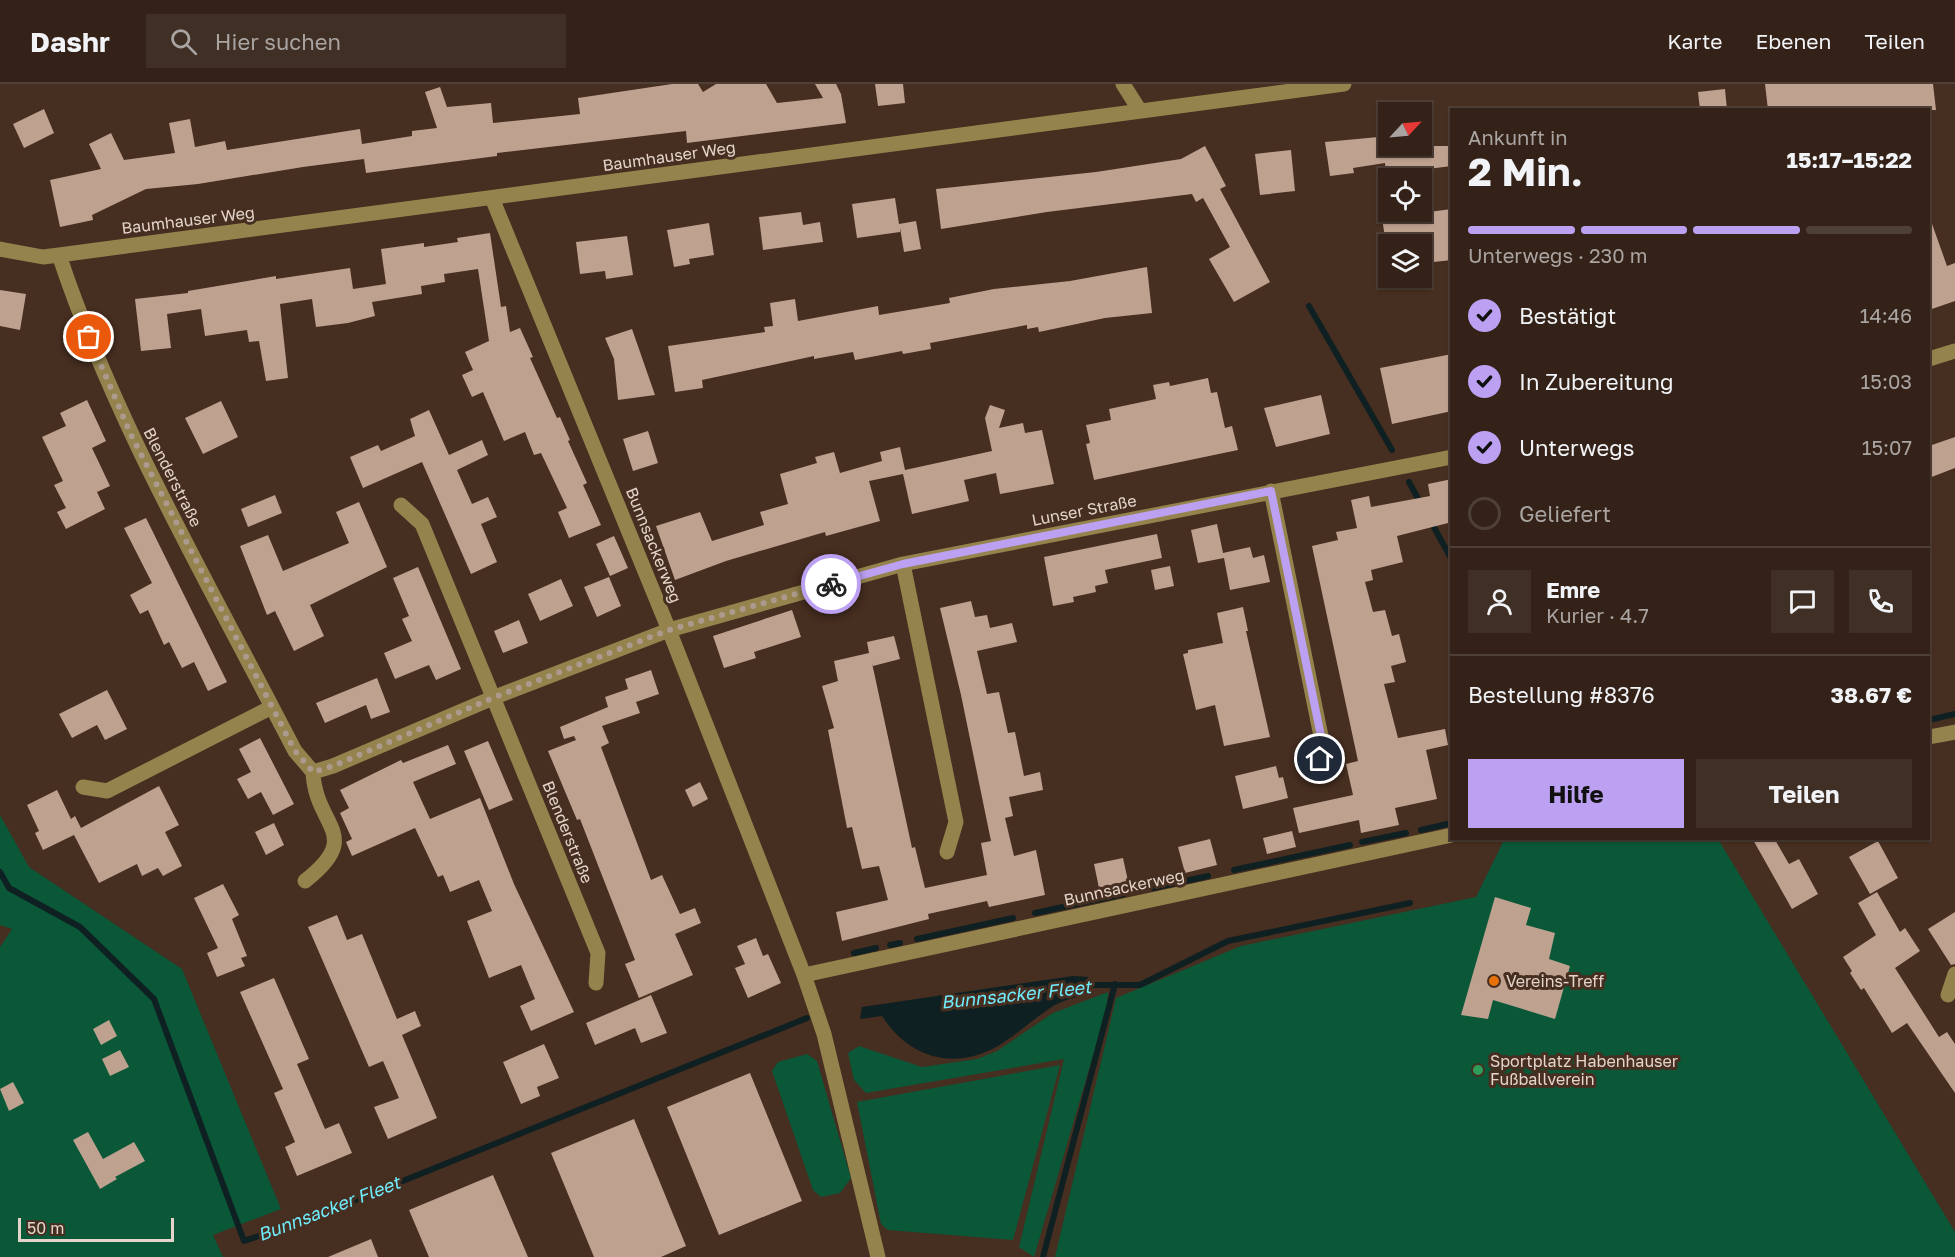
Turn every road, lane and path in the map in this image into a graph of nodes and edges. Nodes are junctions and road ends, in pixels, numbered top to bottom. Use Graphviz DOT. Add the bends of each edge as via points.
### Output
graph roads {
  1 [pos="1123,84"];
  2 [pos="1344,84"];
  3 [pos="1140,111"];
  4 [pos="492,198"];
  5 [pos="0,249"];
  6 [pos="59,255"];
  7 [pos="1955,351"];
  8 [pos="1930,359"];
  9 [pos="1450,457"];
  10 [pos="1271,491"];
  11 [pos="401,505"];
  12 [pos="903,564"];
  13 [pos="669,630"];
  14 [pos="495,697"];
  15 [pos="272,707"];
  16 [pos="1955,732"];
  17 [pos="1930,737"];
  18 [pos="1318,771"];
  19 [pos="313,772"];
  20 [pos="82,787"];
  21 [pos="1450,835"];
  22 [pos="947,852"];
  23 [pos="305,881"];
  24 [pos="1955,974"];
  25 [pos="804,975"];
  26 [pos="596,983"];
  27 [pos="1948,995"];
  28 [pos="878,1257"];
  1 -- 3 [label="street"];
  2 -- 3 [label="street, Baumhauser Weg"];
  3 -- 4 [label="street, Baumhauser Weg"];
  4 -- 6 [label="street, Baumhauser Weg"];
  4 -- 13 [label="street, Bunnsackerweg"];
  5 -- 6 [label="street, Baumhauser Weg" via="43,257"];
  6 -- 15 [label="street, Blenderstraße" via="131,435"];
  7 -- 8 [label="street"];
  9 -- 10 [label="street, Lunser Straße"];
  10 -- 12 [label="street, Lunser Straße"];
  10 -- 18 [label="street" via="1323,746"];
  11 -- 14 [label="street, Blenderstraße" via="422,524"];
  12 -- 13 [label="street, Lunser Straße"];
  12 -- 22 [label="street" via="956,822"];
  13 -- 14 [label="street"];
  13 -- 25 [label="street, Bunnsackerweg"];
  14 -- 19 [label="street"];
  14 -- 26 [label="street, Blenderstraße" via="597,953"];
  15 -- 19 [label="street, Blenderstraße" via="295,751"];
  15 -- 20 [label="street" via="107,791"];
  16 -- 17 [label="street"];
  19 -- 23 [label="street, Blenderstraße" via="313,787 336,848 322,868"];
  21 -- 25 [label="street, Bunnsackerweg"];
  24 -- 27 [label="street"];
  25 -- 28 [label="street, Bunnsackerweg" via="824,1034"];
}
